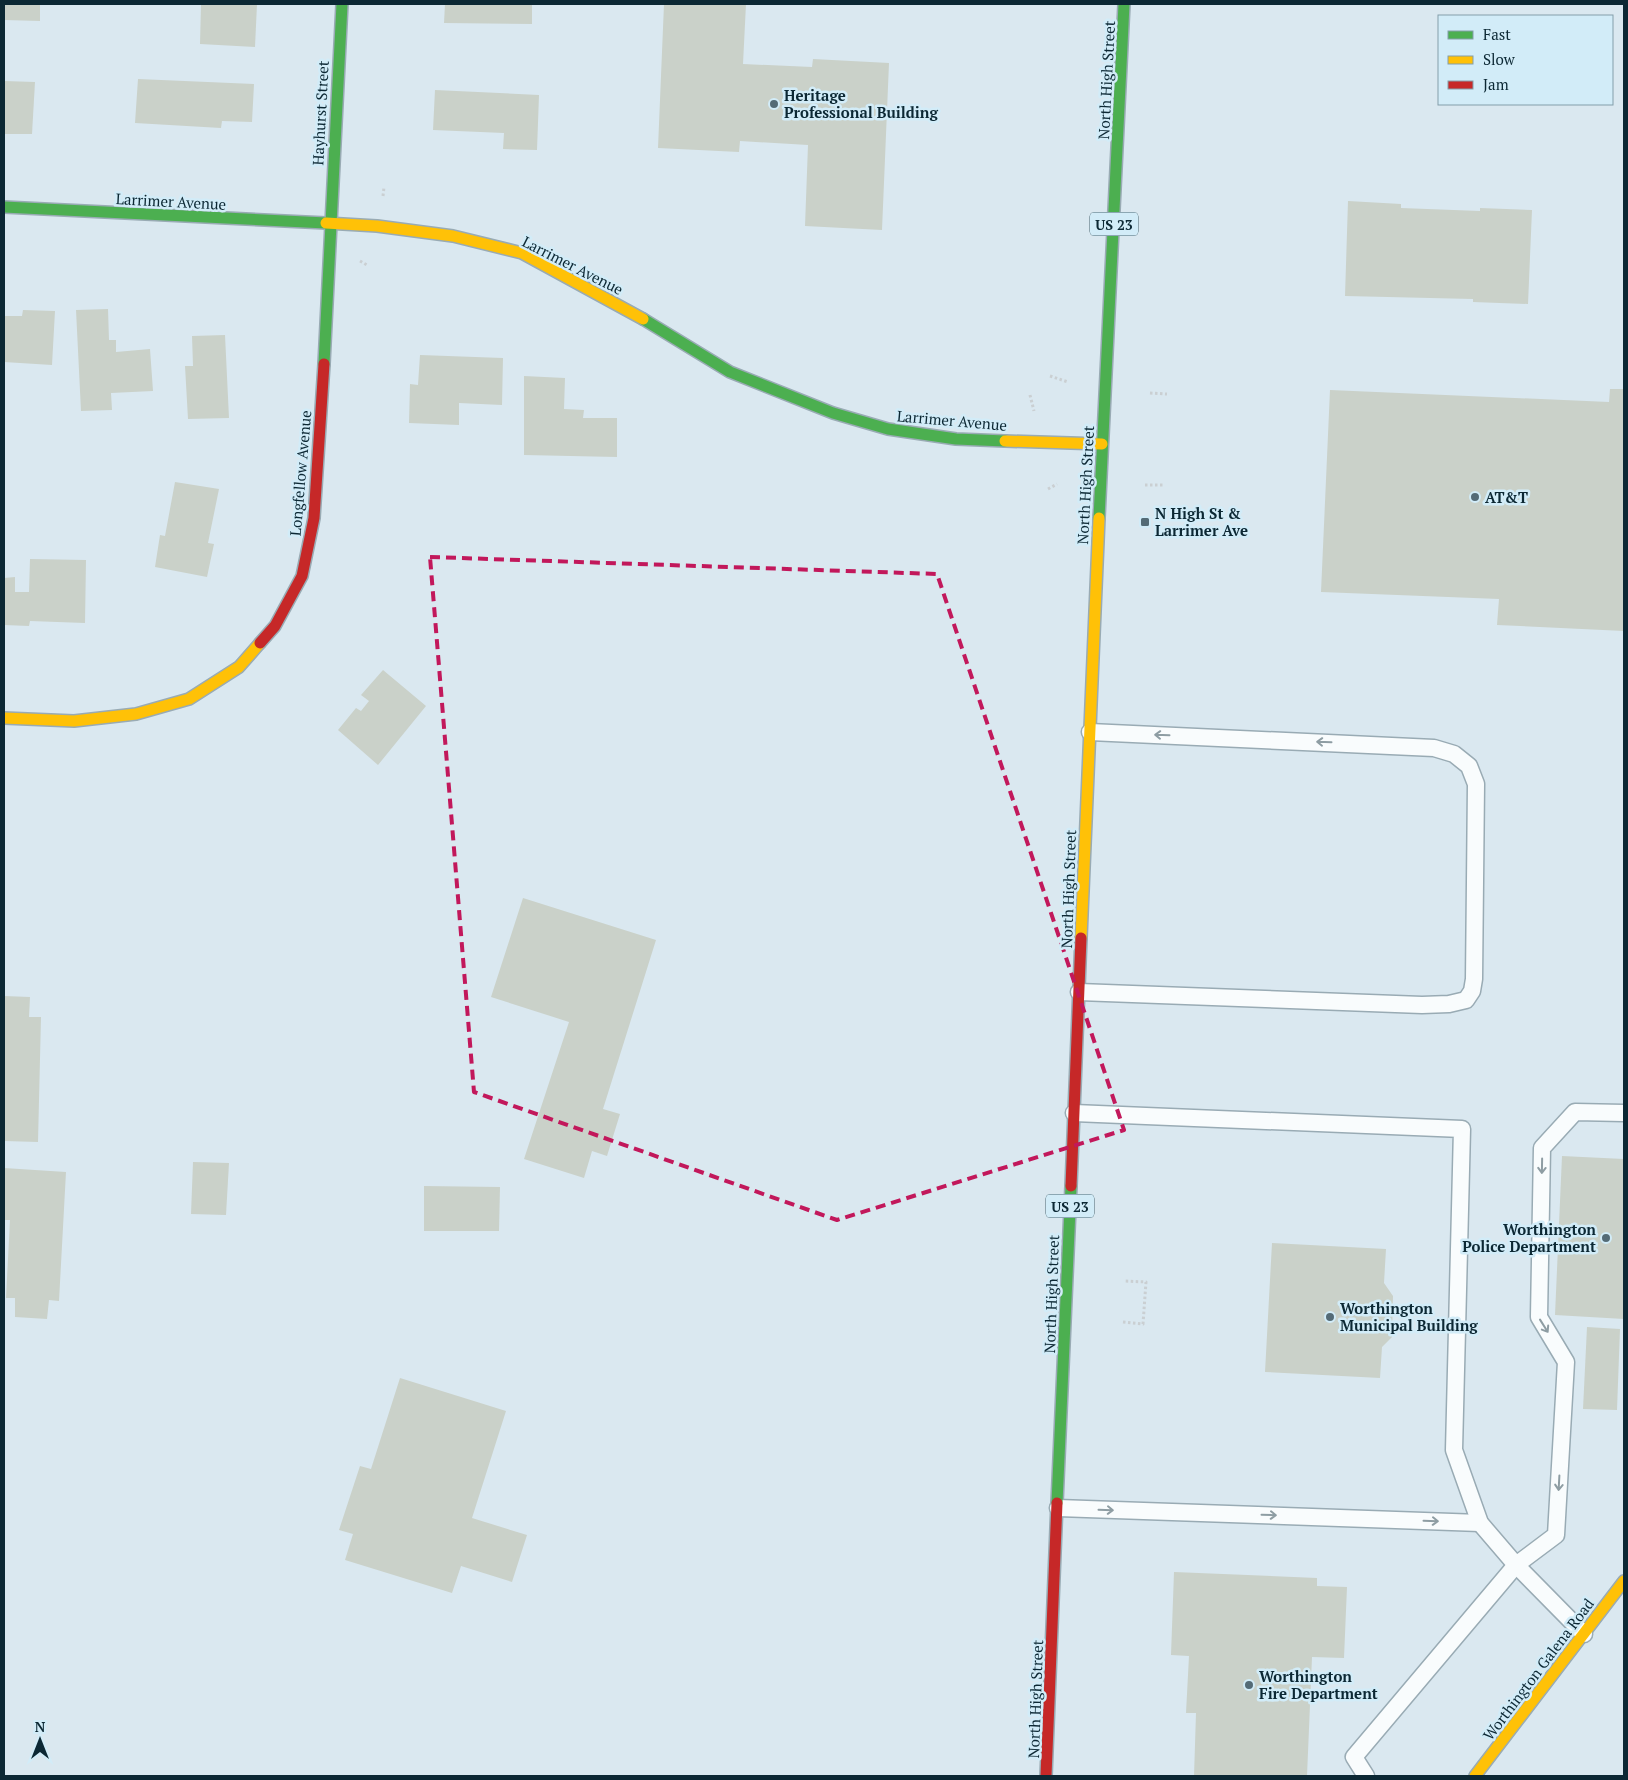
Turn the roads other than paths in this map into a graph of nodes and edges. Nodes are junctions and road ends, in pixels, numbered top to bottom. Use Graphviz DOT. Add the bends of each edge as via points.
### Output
graph roads {
  1 [pos="342,4"];
  2 [pos="1124,4"];
  3 [pos="4,207"];
  4 [pos="329,224"];
  5 [pos="1102,444"];
  6 [pos="4,718"];
  7 [pos="1090,732"];
  8 [pos="1079,992"];
  9 [pos="1074,1113"];
  10 [pos="1624,1113"];
  11 [pos="1058,1508"];
  12 [pos="1480,1522"];
  13 [pos="1516,1564"];
  14 [pos="1624,1580"];
  15 [pos="1584,1634"];
  16 [pos="1046,1776"];
  17 [pos="1366,1776"];
  18 [pos="1474,1776"];
  1 -- 4 [label="street, Hayhurst Street"];
  2 -- 5 [label="street, North High Street / US 23"];
  3 -- 4 [label="street, Larrimer Avenue"];
  4 -- 5 [label="street, Larrimer Avenue" via="453,236 522,253 652,324 730,372 833,413 888,429 956,439"];
  4 -- 6 [label="street, Longfellow Avenue" via="314,518 302,576 275,626 239,667 189,699 136,714 83,720"];
  5 -- 7 [label="street, North High Street / US 23"];
  7 -- 8 [label="street, North High Street / US 23"];
  8 -- 7 [label="lane, one-way" via="1422,1005 1466,1000 1474,979 1476,784 1469,766 1454,754 1434,748 1373,744"];
  8 -- 9 [label="street, North High Street / US 23"];
  9 -- 11 [label="street, North High Street / US 23"];
  9 -- 12 [label="lane" via="1462,1129 1454,1450"];
  10 -- 13 [label="lane, one-way" via="1575,1112 1542,1148 1538,1318 1566,1362 1556,1535"];
  11 -- 12 [label="lane, one-way"];
  11 -- 16 [label="street, North High Street / US 23"];
  12 -- 13 [label="lane"];
  13 -- 15 [label="lane"];
  13 -- 17 [label="lane" via="1354,1758"];
  14 -- 15 [label="street, Worthington Galena Road"];
  15 -- 18 [label="street, Worthington Galena Road"];
}
